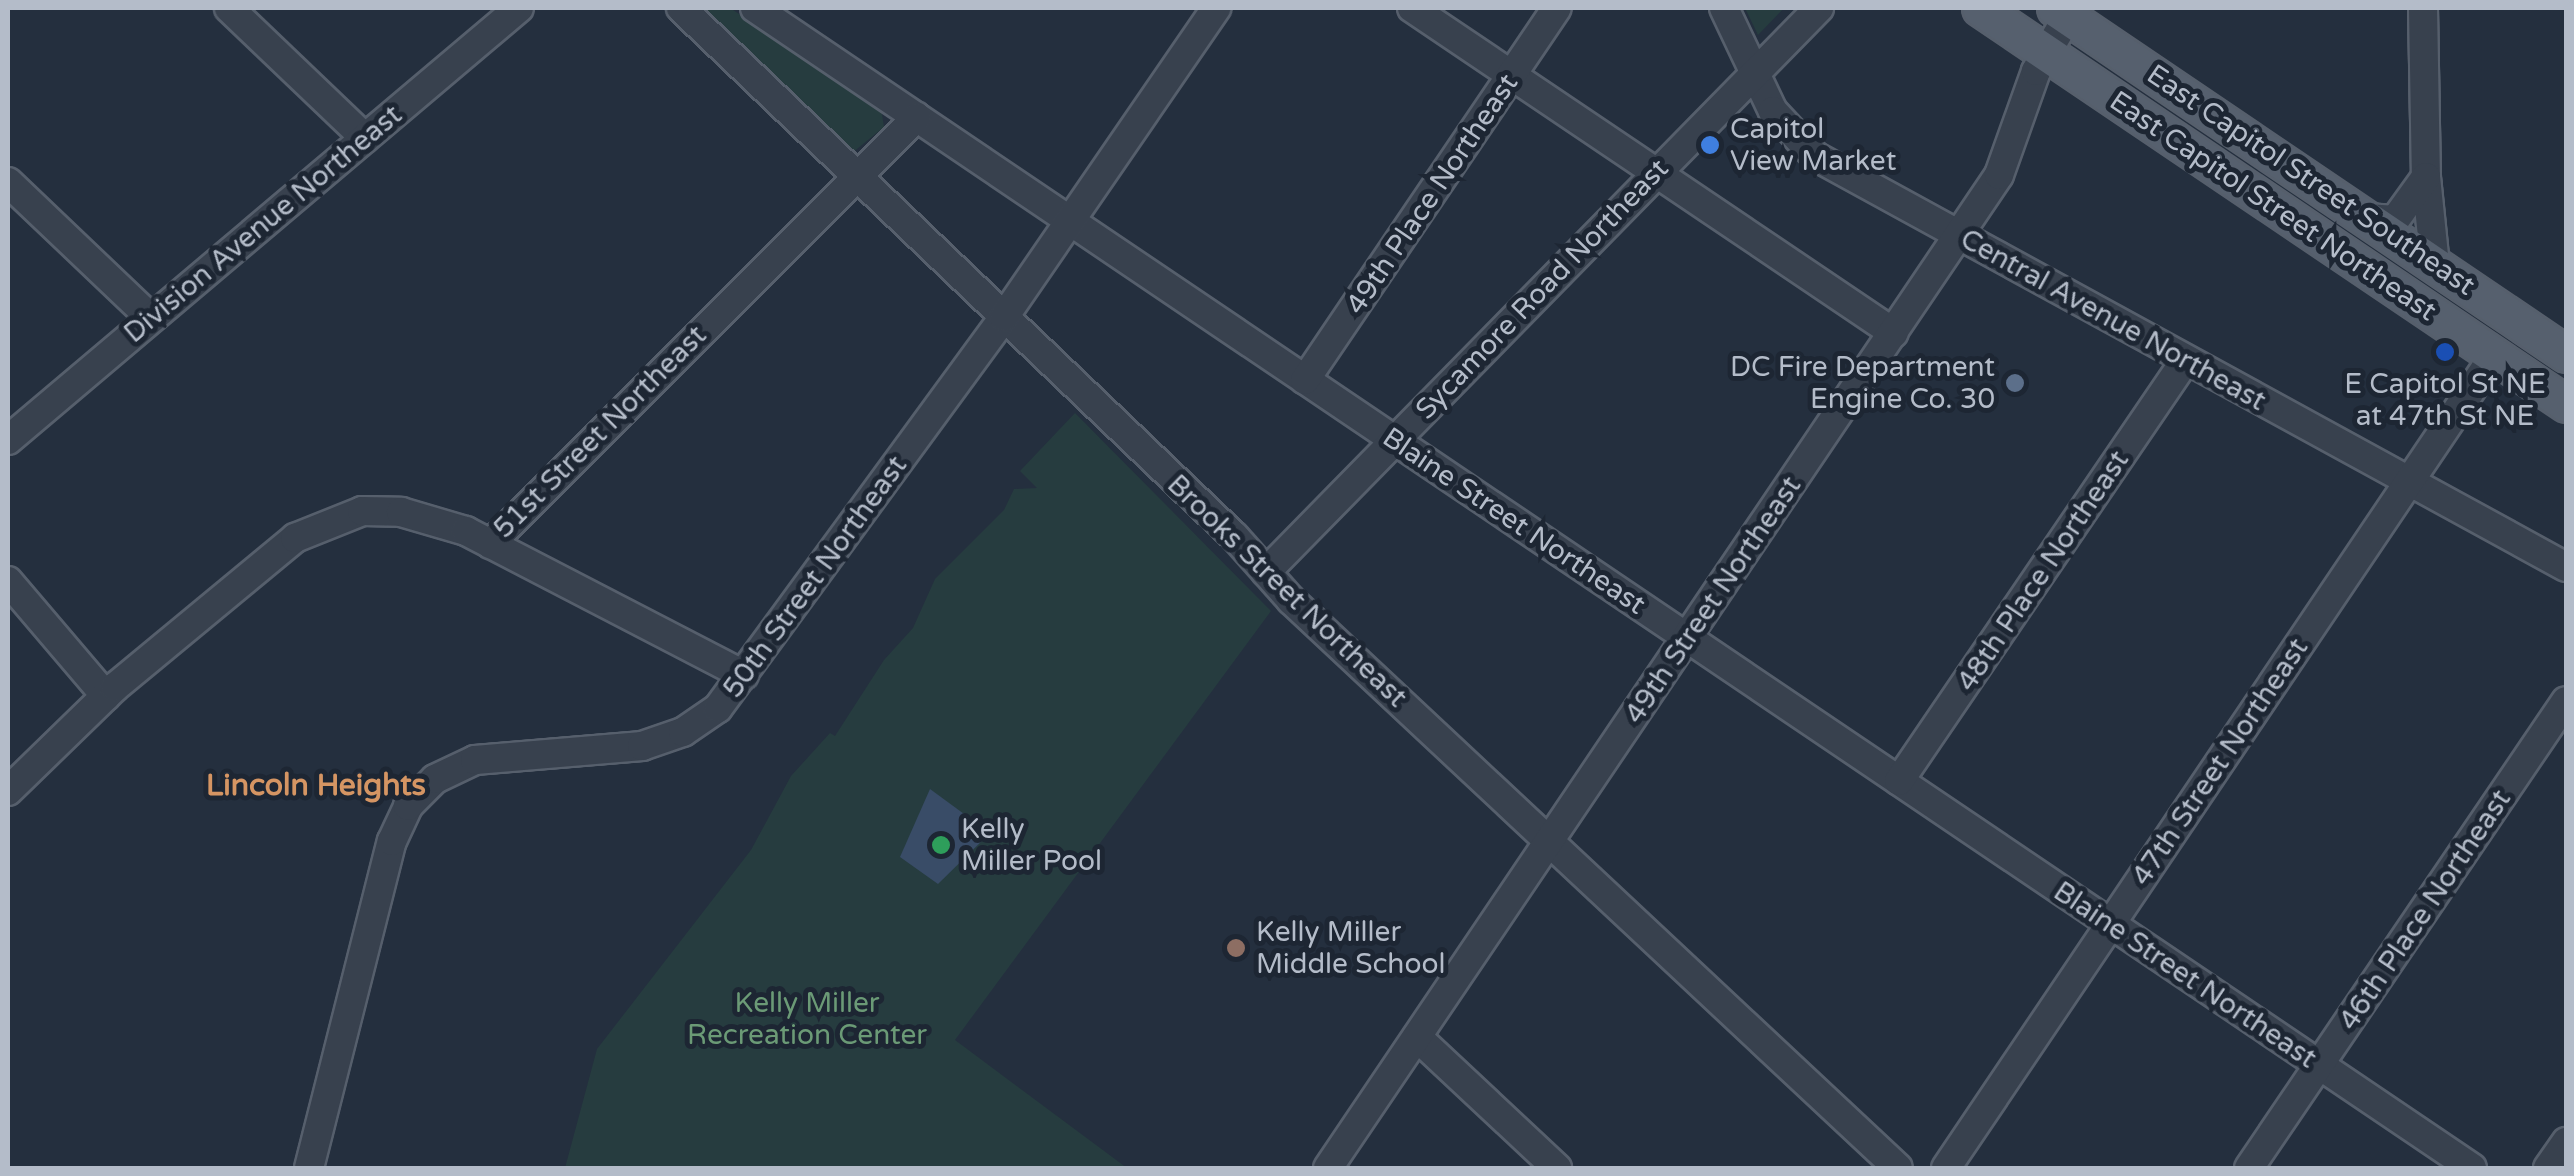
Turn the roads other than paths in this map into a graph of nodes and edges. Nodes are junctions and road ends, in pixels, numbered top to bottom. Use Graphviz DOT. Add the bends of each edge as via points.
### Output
graph roads {
  1 [pos="228,8"];
  2 [pos="519,8"];
  3 [pos="681,8"];
  4 [pos="755,8"];
  5 [pos="1216,8"];
  6 [pos="1412,8"];
  7 [pos="1557,8"];
  8 [pos="1724,8"];
  9 [pos="1819,8"];
  10 [pos="1980,8"];
  11 [pos="2423,8"];
  12 [pos="2061,12"];
  13 [pos="2046,52"];
  14 [pos="1756,72"];
  15 [pos="1512,75"];
  16 [pos="916,117"];
  17 [pos="365,138"];
  18 [pos="1656,173"];
  19 [pos="857,176"];
  20 [pos="2426,178"];
  21 [pos="8,182"];
  22 [pos="2367,218"];
  23 [pos="1071,222"];
  24 [pos="1960,236"];
  25 [pos="2436,265"];
  26 [pos="151,318"];
  27 [pos="1004,318"];
  28 [pos="1894,333"];
  29 [pos="2566,354"];
  30 [pos="2494,356"];
  31 [pos="2186,361"];
  32 [pos="1306,380"];
  33 [pos="2566,404"];
  34 [pos="8,440"];
  35 [pos="1394,440"];
  36 [pos="2411,482"];
  37 [pos="490,544"];
  38 [pos="2566,567"];
  39 [pos="1266,572"];
  40 [pos="8,581"];
  41 [pos="1688,638"];
  42 [pos="744,675"];
  43 [pos="106,696"];
  44 [pos="2566,702"];
  45 [pos="34,766"];
  46 [pos="1900,781"];
  47 [pos="8,791"];
  48 [pos="8,801"];
  49 [pos="1549,843"];
  50 [pos="2111,924"];
  51 [pos="1417,1037"];
  52 [pos="2319,1065"];
  53 [pos="2566,1142"];
  54 [pos="309,1168"];
  55 [pos="1328,1168"];
  56 [pos="1557,1168"];
  57 [pos="1898,1168"];
  58 [pos="1946,1168"];
  59 [pos="2249,1168"];
  60 [pos="2472,1168"];
  61 [pos="2548,1168"];
  1 -- 17 [label="street"];
  2 -- 17 [label="street, Division Avenue Northeast"];
  3 -- 19 [label="street, Brooks Street Northeast"];
  4 -- 16 [label="street, Blaine Street Northeast"];
  5 -- 23 [label="street, 50th Street Northeast"];
  6 -- 15 [label="street"];
  7 -- 15 [label="street, 49th Place Northeast"];
  8 -- 14 [label="street, Central Avenue Northeast"];
  9 -- 14 [label="street, Sycamore Road Northeast"];
  10 -- 13 [label="main road, East Capitol Street Northeast"];
  11 -- 20 [label="street"];
  12 -- 13 [label="street, 49th Street Northeast"];
  12 -- 22 [label="main road, East Capitol Street Southeast"];
  13 -- 24 [label="street, 49th Street Northeast" via="2008,158"];
  13 -- 30 [label="main road, East Capitol Street Northeast"];
  14 -- 18 [label="street, Sycamore Road Northeast"];
  14 -- 24 [label="street, Central Avenue Northeast" via="1774,111 1815,156"];
  15 -- 18 [label="street"];
  15 -- 32 [label="street, 49th Place Northeast"];
  16 -- 19 [label="street, 51st Street Northeast"];
  16 -- 23 [label="street, Blaine Street Northeast"];
  17 -- 26 [label="street, Division Avenue Northeast"];
  18 -- 28 [label="street"];
  18 -- 35 [label="street, Sycamore Road Northeast"];
  19 -- 27 [label="street, Brooks Street Northeast"];
  19 -- 37 [label="street, 51st Street Northeast"];
  20 -- 22 [label="street" via="2394,220"];
  20 -- 25 [label="street"];
  21 -- 26 [label="street"];
  22 -- 25 [label="main road, East Capitol Street Southeast"];
  23 -- 27 [label="street, 50th Street Northeast"];
  23 -- 32 [label="street, Blaine Street Northeast"];
  24 -- 28 [label="street, 49th Street Northeast"];
  24 -- 31 [label="street, Central Avenue Northeast"];
  25 -- 29 [label="main road, East Capitol Street Southeast"];
  26 -- 34 [label="street, Division Avenue Northeast"];
  27 -- 39 [label="street, Brooks Street Northeast"];
  27 -- 42 [label="street, 50th Street Northeast"];
  28 -- 41 [label="street, 49th Street Northeast"];
  30 -- 33 [label="main road, East Capitol Street Northeast"];
  30 -- 36 [label="street, 47th Street Northeast"];
  31 -- 36 [label="street, Central Avenue Northeast"];
  31 -- 46 [label="street, 48th Place Northeast"];
  32 -- 35 [label="street, Blaine Street Northeast"];
  35 -- 39 [label="street, Sycamore Road Northeast"];
  35 -- 41 [label="street, Blaine Street Northeast"];
  36 -- 38 [label="street, Central Avenue Northeast"];
  36 -- 50 [label="street, 47th Street Northeast"];
  37 -- 42 [label="street"];
  37 -- 43 [label="street, 51st Street Northeast" via="401,512 332,518 295,538"];
  39 -- 49 [label="street, Brooks Street Northeast"];
  40 -- 43 [label="street"];
  41 -- 46 [label="street, Blaine Street Northeast"];
  41 -- 49 [label="street, 49th Street Northeast"];
  42 -- 54 [label="street, 50th Street Northeast" via="711,714 665,740 490,757 454,768 418,794 392,841"];
  43 -- 45 [label="street, 51st Street Northeast"];
  44 -- 52 [label="street, 46th Place Northeast"];
  45 -- 47 [label="street, 51st Street Northeast"];
  45 -- 48 [label="street"];
  46 -- 50 [label="street, Blaine Street Northeast"];
  49 -- 51 [label="street, 49th Street Northeast"];
  49 -- 57 [label="street, Brooks Street Northeast"];
  50 -- 52 [label="street, Blaine Street Northeast"];
  50 -- 58 [label="street, 47th Street Northeast"];
  51 -- 55 [label="street, 49th Street Northeast"];
  51 -- 56 [label="street"];
  52 -- 59 [label="street, 46th Place Northeast"];
  52 -- 60 [label="street, Blaine Street Northeast"];
  53 -- 61 [label="street"];
}
